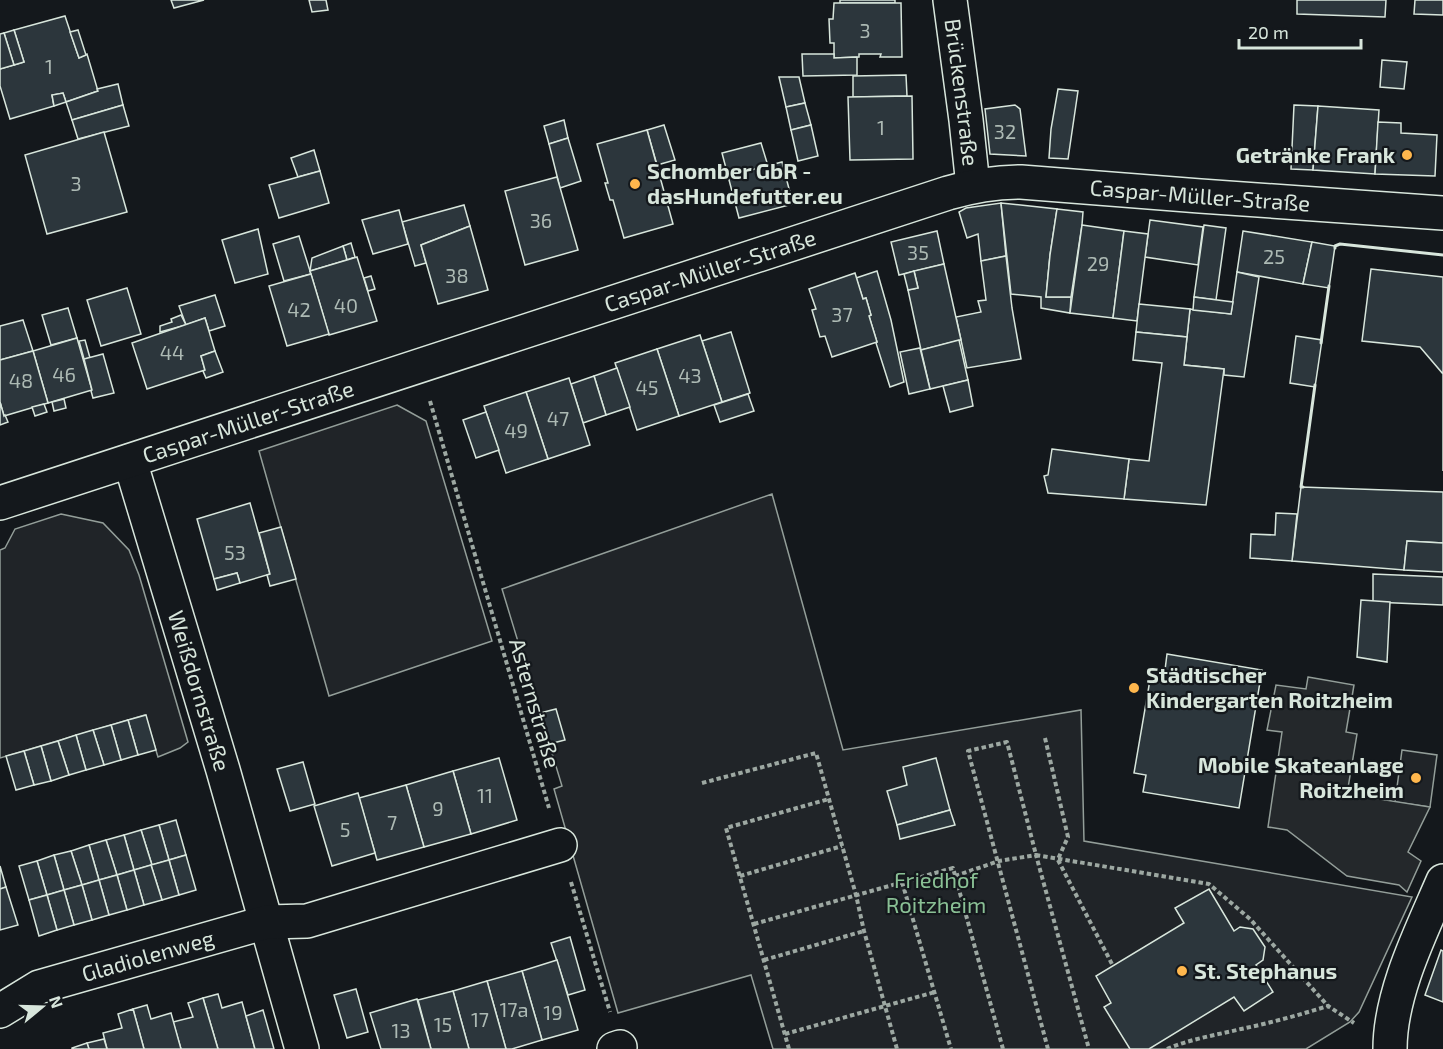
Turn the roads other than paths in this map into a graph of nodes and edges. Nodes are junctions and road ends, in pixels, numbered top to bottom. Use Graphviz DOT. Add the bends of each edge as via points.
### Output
graph roads {
  1 [pos="950,0"];
  2 [pos="973,186"];
  3 [pos="1443,213"];
  4 [pos="130,461"];
  5 [pos="0,503"];
  6 [pos="560,845"];
  7 [pos="1443,881"];
  8 [pos="267,922"];
  9 [pos="0,1011"];
  10 [pos="1383,1046"];
  11 [pos="302,1049"];
  1 -- 2 [label="street, Brückenstraße"];
  2 -- 3 [label="street, Caspar-Müller-Straße" via="1021,182"];
  2 -- 4 [label="street, Caspar-Müller-Straße"];
  4 -- 5 [label="street, Caspar-Müller-Straße"];
  4 -- 8 [label="street, Weißdornstraße"];
  6 -- 8 [label="street" via="307,921"];
  7 -- 10 [label="street" via="1408,965"];
  8 -- 9 [label="street, Gladiolenweg" via="39,987"];
  8 -- 11 [label="street, Weißdornstraße"];
}
